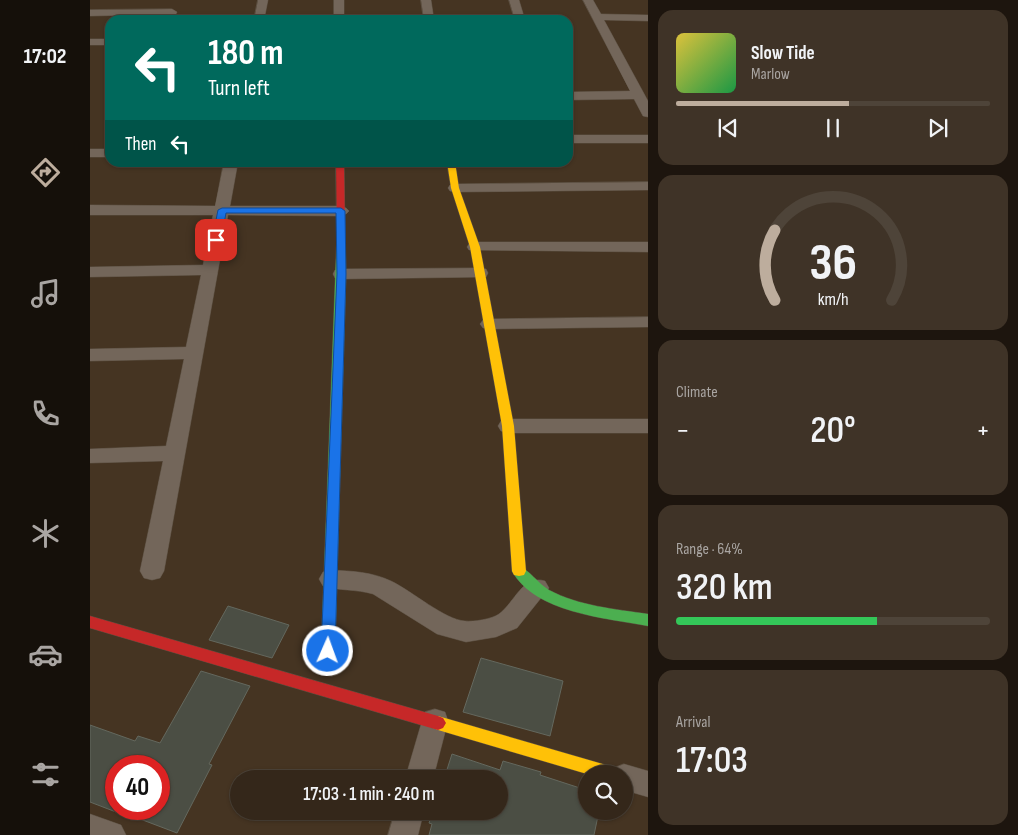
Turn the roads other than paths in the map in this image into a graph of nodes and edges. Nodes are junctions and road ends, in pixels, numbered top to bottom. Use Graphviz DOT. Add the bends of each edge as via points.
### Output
graph roads {
  1 [pos="176,0"];
  2 [pos="263,0"];
  3 [pos="339,0"];
  4 [pos="426,0"];
  5 [pos="514,0"];
  6 [pos="588,0"];
  7 [pos="90,13"];
  8 [pos="144,15"];
  9 [pos="171,15"];
  10 [pos="260,15"];
  11 [pos="339,15"];
  12 [pos="428,15"];
  13 [pos="518,15"];
  14 [pos="596,17"];
  15 [pos="648,18"];
  16 [pos="90,42"];
  17 [pos="105,42"];
  18 [pos="638,95"];
  19 [pos="573,96"];
  20 [pos="648,113"];
  21 [pos="648,138"];
  22 [pos="573,139"];
  23 [pos="90,153"];
  24 [pos="105,153"];
  25 [pos="231,167"];
  26 [pos="340,167"];
  27 [pos="452,167"];
  28 [pos="648,186"];
  29 [pos="455,188"];
  30 [pos="90,210"];
  31 [pos="222,210"];
  32 [pos="341,211"];
  33 [pos="475,247"];
  34 [pos="648,247"];
  35 [pos="210,270"];
  36 [pos="90,272"];
  37 [pos="341,274"];
  38 [pos="480,274"];
  39 [pos="648,322"];
  40 [pos="489,324"];
  41 [pos="194,353"];
  42 [pos="90,355"];
  43 [pos="508,426"];
  44 [pos="648,426"];
  45 [pos="175,453"];
  46 [pos="90,456"];
  47 [pos="152,571"];
  48 [pos="330,579"];
  49 [pos="537,588"];
  50 [pos="648,620"];
  51 [pos="90,622"];
  52 [pos="328,651"];
  53 [pos="435,721"];
  54 [pos="583,765"];
  55 [pos="421,770"];
  56 [pos="633,780"];
  57 [pos="648,784"];
  58 [pos="407,820"];
  59 [pos="90,828"];
  60 [pos="111,835"];
  61 [pos="403,835"];
  1 -- 9 [label="street"];
  2 -- 10 [label="street"];
  3 -- 11 [label="street"];
  4 -- 12 [label="street"];
  5 -- 13 [label="street"];
  6 -- 14 [label="street"];
  7 -- 8 [label="street"];
  14 -- 15 [label="street"];
  14 -- 18 [label="street"];
  16 -- 17 [label="street"];
  18 -- 19 [label="street"];
  18 -- 20 [label="street"];
  21 -- 22 [label="street"];
  23 -- 24 [label="street"];
  25 -- 31 [label="street"];
  26 -- 32 [label="street"];
  27 -- 29 [label="street"];
  28 -- 29 [label="street"];
  29 -- 33 [label="street"];
  30 -- 31 [label="street"];
  31 -- 32 [label="street"];
  31 -- 35 [label="street"];
  32 -- 37 [label="street"];
  33 -- 34 [label="street"];
  33 -- 38 [label="street"];
  35 -- 36 [label="street"];
  35 -- 41 [label="street"];
  37 -- 38 [label="street"];
  37 -- 48 [label="street"];
  38 -- 40 [label="street"];
  39 -- 40 [label="street"];
  40 -- 43 [label="street"];
  41 -- 42 [label="street"];
  41 -- 45 [label="street"];
  43 -- 44 [label="street"];
  43 -- 49 [label="street" via="519,572"];
  45 -- 46 [label="street"];
  45 -- 47 [label="street"];
  48 -- 49 [label="street" via="362,581 381,587 446,627 466,632 496,627 508,621"];
  48 -- 52 [label="street"];
  49 -- 50 [label="street" via="558,602"];
  51 -- 53 [label="street"];
  53 -- 54 [label="street"];
  53 -- 55 [label="street"];
  56 -- 57 [label="street"];
  58 -- 61 [label="street"];
  59 -- 60 [label="street"];
}
